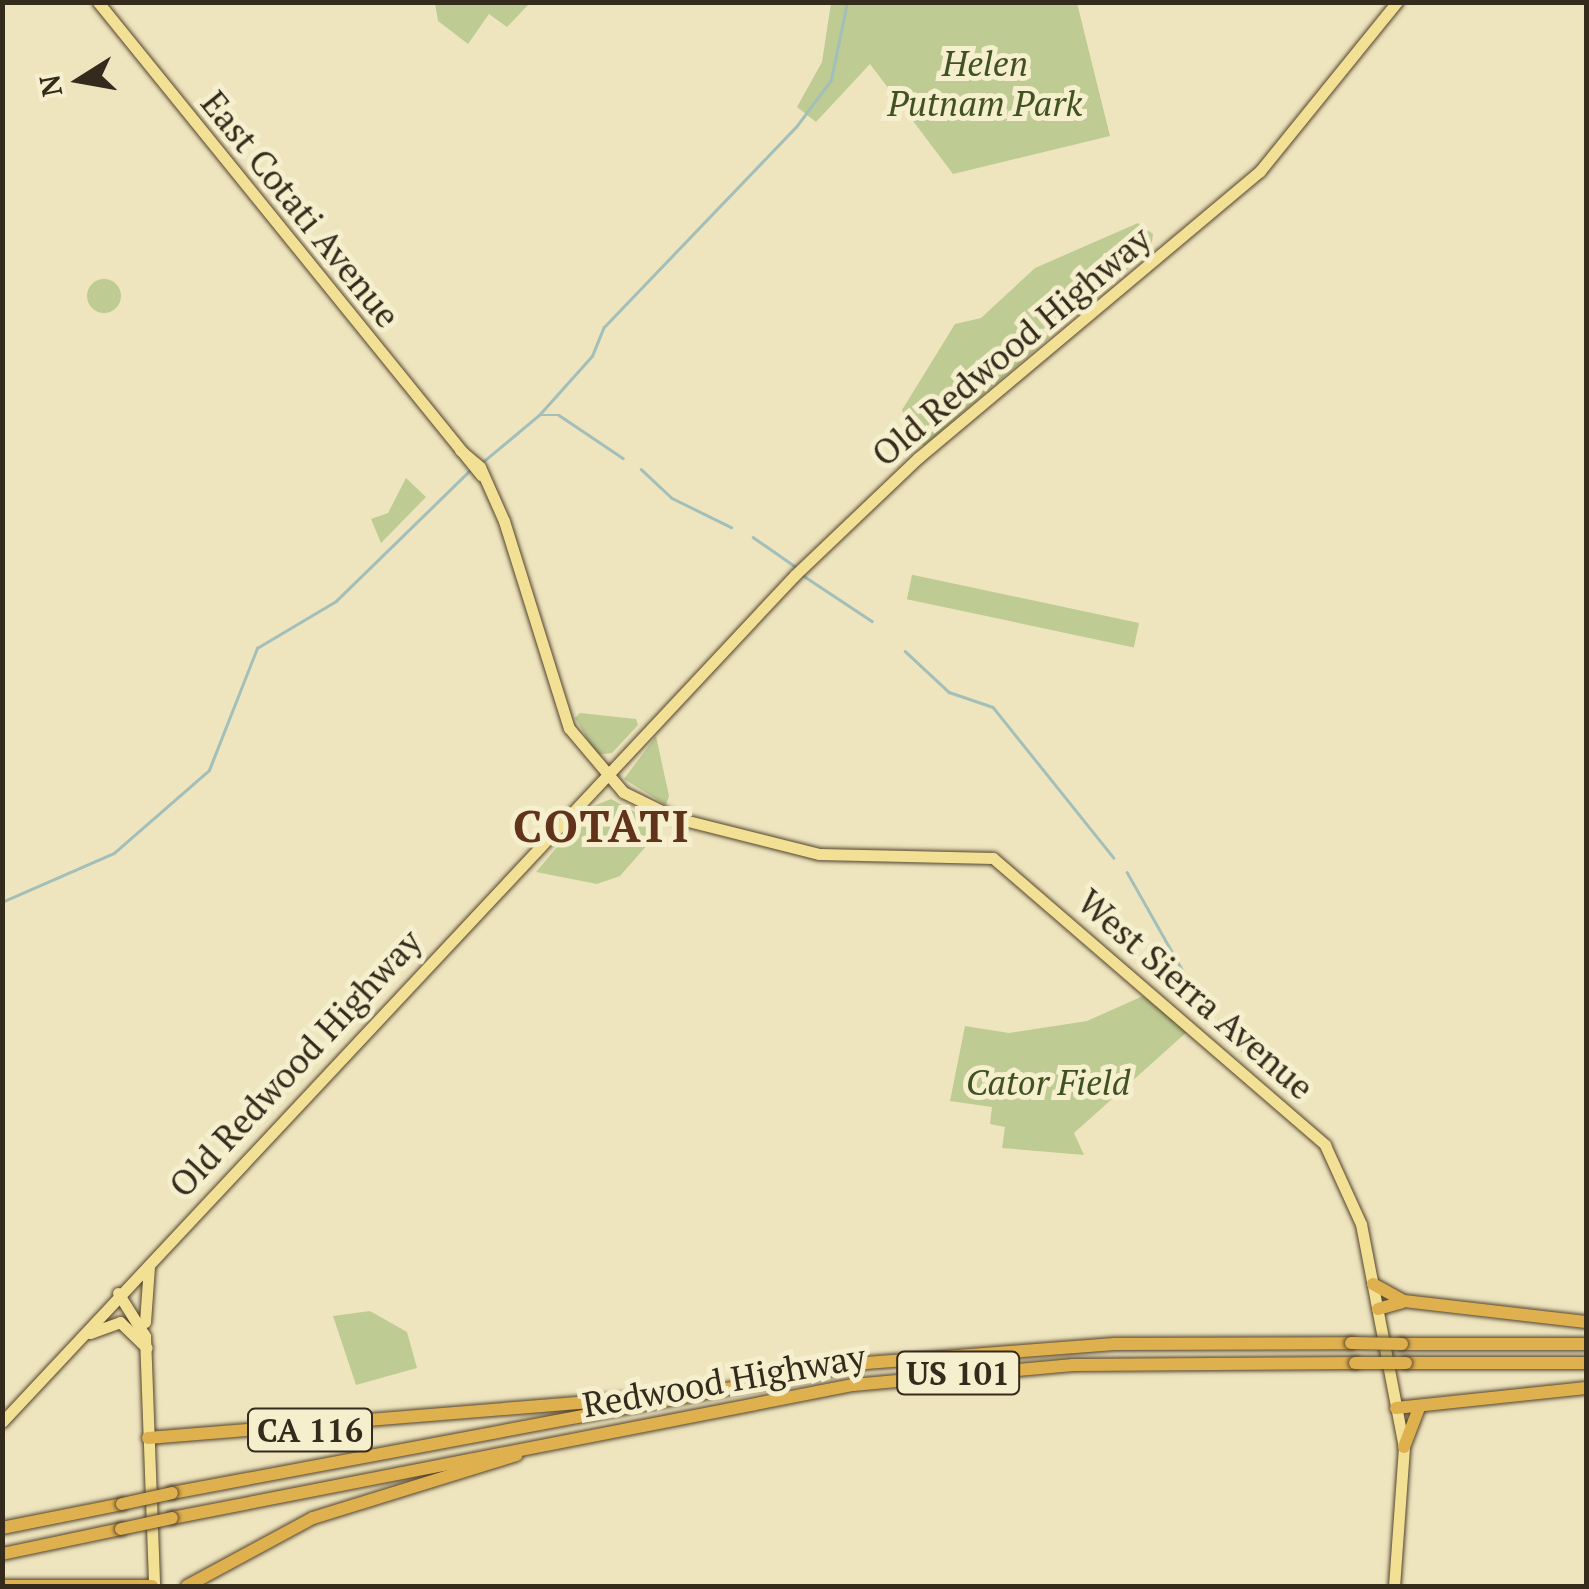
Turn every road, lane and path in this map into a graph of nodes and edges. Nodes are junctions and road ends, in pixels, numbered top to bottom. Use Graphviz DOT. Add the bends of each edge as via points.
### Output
graph roads {
  1 [pos="98,2"];
  2 [pos="1397,2"];
  3 [pos="604,775"];
  4 [pos="150,1262"];
  5 [pos="1373,1284"];
  6 [pos="118,1293"];
  7 [pos="1404,1301"];
  8 [pos="1378,1309"];
  9 [pos="1586,1322"];
  10 [pos="146,1342"];
  11 [pos="1586,1344"];
  12 [pos="66,1351"];
  13 [pos="1586,1364"];
  14 [pos="1586,1388"];
  15 [pos="664,1398"];
  16 [pos="1396,1408"];
  17 [pos="1418,1410"];
  18 [pos="2,1422"];
  19 [pos="148,1438"];
  20 [pos="566,1438"];
  21 [pos="1404,1447"];
  22 [pos="2,1528"];
  23 [pos="2,1554"];
  24 [pos="191,1584"];
  25 [pos="2,1586"];
  26 [pos="153,1586"];
  27 [pos="173,1586"];
  28 [pos="1394,1586"];
  1 -- 3 [label="main road, East Cotati Avenue" via="481,475 564,716"];
  2 -- 3 [label="main road, Old Redwood Highway" via="1260,171 800,571"];
  3 -- 4 [label="main road, Old Redwood Highway"];
  3 -- 5 [label="main road, West Sierra Avenue" via="676,818 798,850 993,858 1325,1145 1358,1216"];
  4 -- 6 [label="main road, Old Redwood Highway"];
  4 -- 10 [label="main road"];
  5 -- 7 [label="highway"];
  5 -- 8 [label="main road, West Sierra Avenue"];
  6 -- 10 [label="main road"];
  6 -- 12 [label="main road, Old Redwood Highway"];
  7 -- 8 [label="highway"];
  7 -- 9 [label="highway"];
  8 -- 16 [label="main road, West Sierra Avenue"];
  10 -- 12 [label="main road" via="114,1321"];
  10 -- 19 [label="main road"];
  11 -- 15 [label="highway, Redwood Highway / US 101, bridge" via="1000,1350"];
  12 -- 18 [label="main road, Old Redwood Highway"];
  13 -- 20 [label="highway, Redwood Highway / US 101, bridge" via="1013,1368 767,1398"];
  14 -- 17 [label="highway"];
  15 -- 19 [label="highway, CA 116"];
  15 -- 22 [label="highway, Redwood Highway / US 101, bridge"];
  16 -- 17 [label="highway"];
  16 -- 21 [label="main road, West Sierra Avenue"];
  17 -- 21 [label="highway"];
  19 -- 26 [label="main road"];
  20 -- 23 [label="highway, Redwood Highway / US 101, bridge"];
  20 -- 24 [label="highway, CA 116" via="313,1518"];
  21 -- 28 [label="main road, West Sierra Avenue"];
  24 -- 27 [label="highway"];
  25 -- 26 [label="highway"];
}
